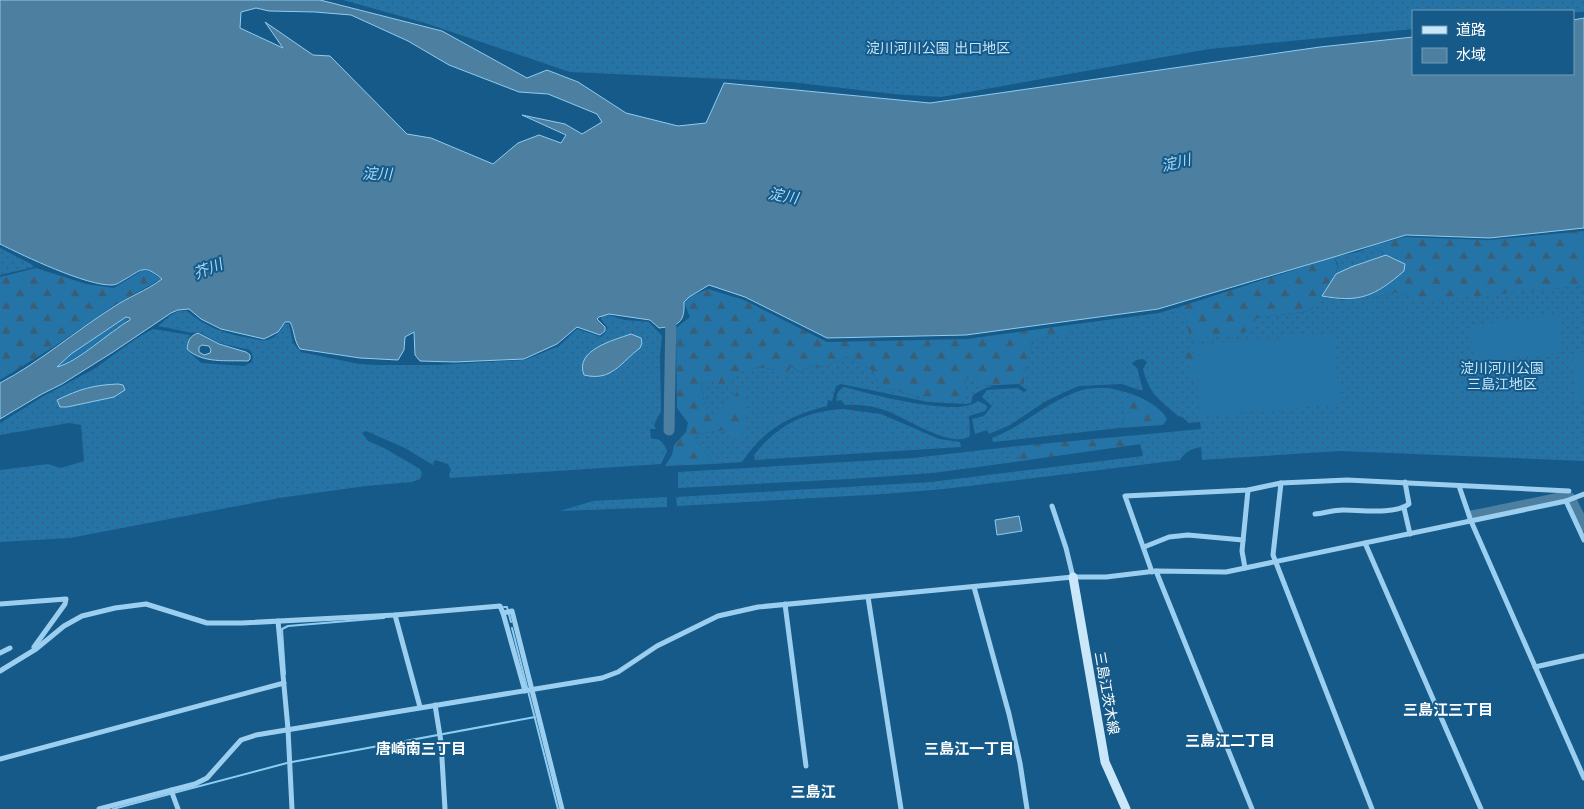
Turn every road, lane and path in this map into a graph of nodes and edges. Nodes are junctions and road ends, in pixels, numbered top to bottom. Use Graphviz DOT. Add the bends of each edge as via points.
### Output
graph roads {
  1 [pos="1405,482"];
  2 [pos="1281,484"];
  3 [pos="1459,486"];
  4 [pos="1248,490"];
  5 [pos="1569,491"];
  6 [pos="1584,494"];
  7 [pos="1566,501"];
  8 [pos="1052,506"];
  9 [pos="1404,508"];
  10 [pos="1315,514"];
  11 [pos="1471,521"];
  12 [pos="1410,534"];
  13 [pos="1243,540"];
  14 [pos="1584,540"];
  15 [pos="1365,543"];
  16 [pos="1144,547"];
  17 [pos="1277,561"];
  18 [pos="1246,568"];
  19 [pos="1154,572"];
  20 [pos="1073,577"];
  21 [pos="974,587"];
  22 [pos="868,597"];
  23 [pos="0,604"];
  24 [pos="785,604"];
  25 [pos="503,613"];
  26 [pos="395,615"];
  27 [pos="278,621"];
  28 [pos="10,648"];
  29 [pos="28,652"];
  30 [pos="0,653"];
  31 [pos="1584,656"];
  32 [pos="1535,667"];
  33 [pos="0,671"];
  34 [pos="284,683"];
  35 [pos="528,690"];
  36 [pos="435,705"];
  37 [pos="420,708"];
  38 [pos="288,729"];
  39 [pos="0,760"];
  40 [pos="806,766"];
  41 [pos="1584,778"];
  42 [pos="171,790"];
  43 [pos="99,809"];
  44 [pos="178,809"];
  45 [pos="292,809"];
  46 [pos="445,809"];
  47 [pos="562,809"];
  48 [pos="901,809"];
  49 [pos="1027,809"];
  50 [pos="1126,809"];
  51 [pos="1252,809"];
  52 [pos="1372,809"];
  53 [pos="1481,809"];
  1 -- 2 [label="street" via="1346,480"];
  1 -- 3 [label="street"];
  1 -- 9 [label="street" via="1409,504"];
  2 -- 4 [label="street"];
  2 -- 17 [label="street" via="1274,555"];
  3 -- 5 [label="street"];
  3 -- 11 [label="street"];
  4 -- 13 [label="street"];
  4 -- 16 [label="street" via="1125,496"];
  6 -- 7 [label="street"];
  7 -- 11 [label="street"];
  7 -- 14 [label="street"];
  8 -- 20 [label="street"];
  9 -- 10 [label="street"];
  9 -- 12 [label="street"];
  11 -- 12 [label="street"];
  11 -- 32 [label="street"];
  12 -- 15 [label="street"];
  13 -- 16 [label="street" via="1188,535"];
  13 -- 18 [label="street"];
  15 -- 17 [label="street"];
  15 -- 53 [label="street"];
  16 -- 19 [label="street"];
  17 -- 18 [label="street"];
  17 -- 52 [label="street"];
  18 -- 19 [label="street" via="1226,572"];
  19 -- 20 [label="street"];
  19 -- 51 [label="street"];
  20 -- 21 [label="street"];
  20 -- 50 [label="main road, 三島江茨木線" via="1105,762"];
  21 -- 22 [label="street"];
  21 -- 49 [label="street" via="1009,714"];
  22 -- 24 [label="street"];
  22 -- 48 [label="street"];
  23 -- 29 [label="street" via="66,599 40,640"];
  24 -- 35 [label="street" via="758,606 718,616 602,678"];
  24 -- 40 [label="street"];
  25 -- 26 [label="street" via="500,606"];
  25 -- 35 [label="street"];
  25 -- 35 [label="street" via="512,611"];
  26 -- 27 [label="street"];
  26 -- 37 [label="street"];
  27 -- 29 [label="street" via="207,623 146,604 82,616"];
  27 -- 34 [label="street"];
  28 -- 30 [label="street"];
  29 -- 33 [label="street"];
  31 -- 32 [label="street"];
  32 -- 41 [label="street"];
  34 -- 38 [label="street"];
  34 -- 39 [label="street"];
  35 -- 36 [label="street"];
  35 -- 47 [label="street"];
  36 -- 37 [label="street"];
  36 -- 46 [label="street"];
  37 -- 38 [label="street"];
  38 -- 42 [label="street" via="241,740 207,778"];
  38 -- 45 [label="street"];
  42 -- 43 [label="street"];
  42 -- 44 [label="street"];
}
